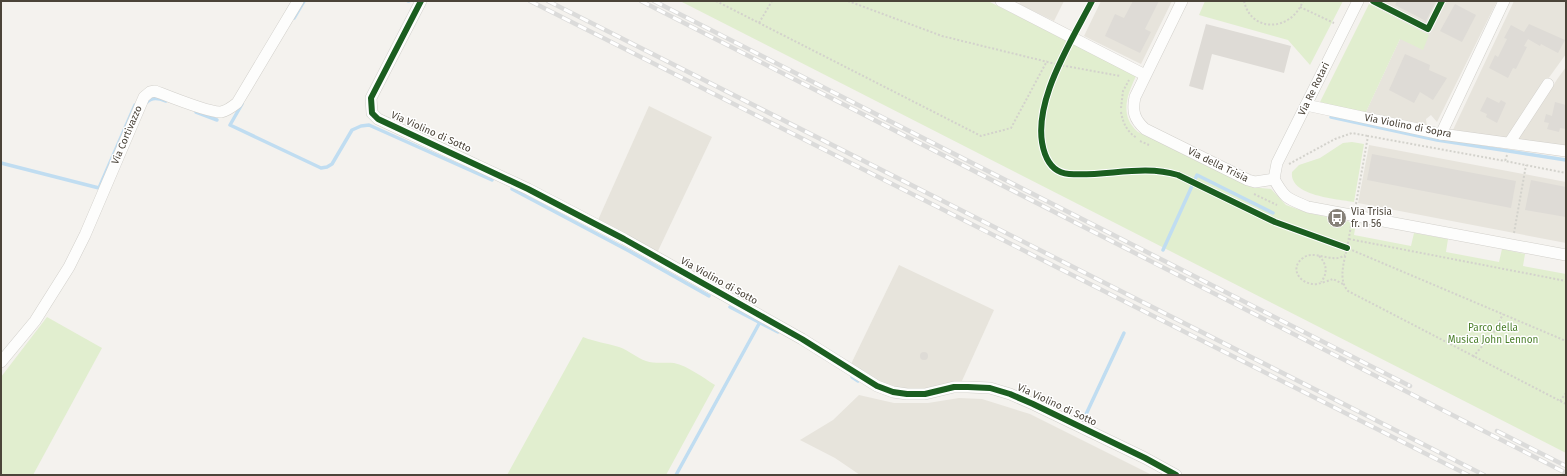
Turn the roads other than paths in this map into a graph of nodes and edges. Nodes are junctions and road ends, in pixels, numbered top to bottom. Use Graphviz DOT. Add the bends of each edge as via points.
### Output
graph roads {
  1 [pos="298,1"];
  2 [pos="420,1"];
  3 [pos="1182,1"];
  4 [pos="1358,1"];
  5 [pos="1504,1"];
  6 [pos="1005,2"];
  7 [pos="1145,75"];
  8 [pos="1548,84"];
  9 [pos="1306,105"];
  10 [pos="1441,134"];
  11 [pos="1510,142"];
  12 [pos="1566,151"];
  13 [pos="1275,175"];
  14 [pos="1566,255"];
  15 [pos="1,362"];
  16 [pos="1176,475"];
  1 -- 15 [label="street, Via Cortivazzo" via="237,103 231,108 221,112 210,111 155,91 144,97 86,235 69,267 35,321"];
  2 -- 16 [label="street, Via Violino di Sotto" via="371,98 372,112 378,119 528,189 624,239 802,339 877,386 907,394 925,394 954,387 990,388 1033,404"];
  3 -- 7 [label="street, Via della Trisia"];
  4 -- 9 [label="street, Via Re Rotari"];
  5 -- 10 [label="street"];
  6 -- 7 [label="street"];
  7 -- 13 [label="street, Via della Trisia" via="1133,107 1139,124 1145,129 1248,180 1255,182"];
  8 -- 11 [label="street"];
  9 -- 10 [label="street, Via Violino di Sopra"];
  9 -- 13 [label="street, Via Re Rotari" via="1277,163"];
  10 -- 11 [label="street, Via Violino di Sopra"];
  11 -- 12 [label="street, Via Violino di Sopra"];
  13 -- 14 [label="street" via="1282,193 1308,207"];
}
